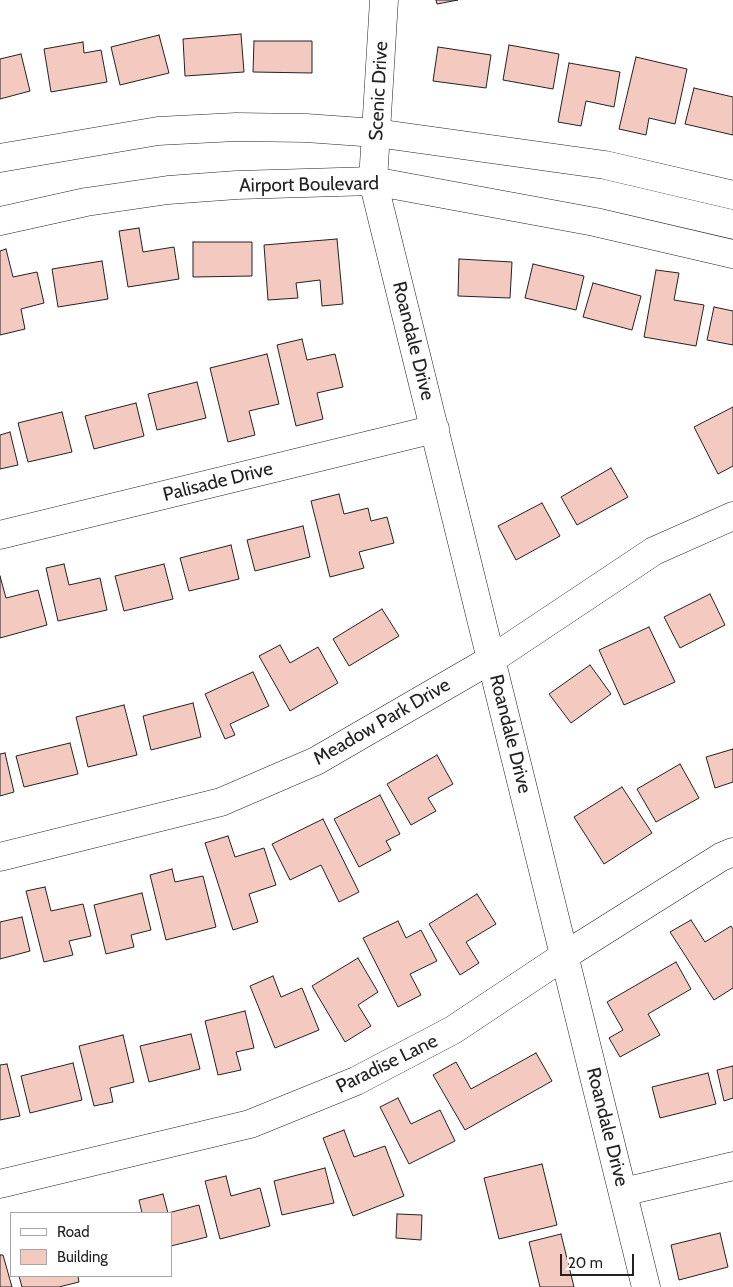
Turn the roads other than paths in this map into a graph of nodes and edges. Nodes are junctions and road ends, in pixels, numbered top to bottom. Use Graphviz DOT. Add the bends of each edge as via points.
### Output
graph roads {
  1 [pos="384,0"];
  2 [pos="376,133"];
  3 [pos="0,158"];
  4 [pos="374,181"];
  5 [pos="733,195"];
  6 [pos="0,221"];
  7 [pos="733,254"];
  8 [pos="435,429"];
  9 [pos="733,516"];
  10 [pos="0,535"];
  11 [pos="492,658"];
  12 [pos="733,852"];
  13 [pos="0,857"];
  14 [pos="564,956"];
  15 [pos="733,1166"];
  16 [pos="0,1184"];
  17 [pos="623,1192"];
  18 [pos="646,1287"];
  1 -- 2 [label="street, Scenic Drive"];
  2 -- 3 [label="street" via="246,127 158,131"];
  2 -- 4 [label="street, Scenic Drive"];
  2 -- 5 [label="street" via="605,165"];
  4 -- 6 [label="street, Airport Boulevard" via="168,190 86,202"];
  4 -- 7 [label="street, Airport Boulevard" via="595,222"];
  4 -- 8 [label="street, Roandale Drive"];
  8 -- 10 [label="street, Palisade Drive"];
  8 -- 11 [label="street, Roandale Drive"];
  9 -- 11 [label="street, Meadow Park Drive" via="654,551"];
  11 -- 13 [label="street, Meadow Park Drive" via="316,761 221,802"];
  11 -- 14 [label="street, Roandale Drive"];
  12 -- 14 [label="street, Paradise Lane"];
  14 -- 16 [label="street, Paradise Lane" via="453,1030 348,1085 250,1124"];
  14 -- 17 [label="street, Roandale Drive"];
  15 -- 17 [label="street"];
  17 -- 18 [label="street, Roandale Drive"];
}
